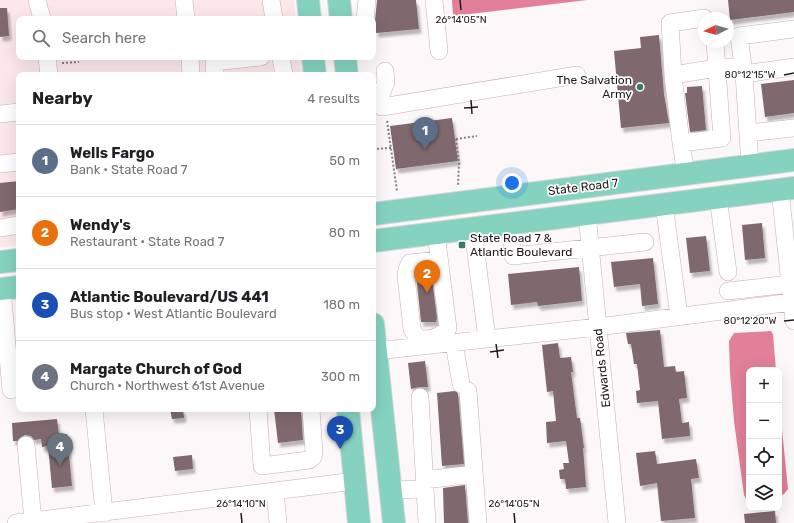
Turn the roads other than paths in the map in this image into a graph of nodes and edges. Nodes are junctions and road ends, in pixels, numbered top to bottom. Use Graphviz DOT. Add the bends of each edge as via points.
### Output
graph roads {
  1 [pos="37,0"];
  2 [pos="184,0"];
  3 [pos="271,0"];
  4 [pos="308,0"];
  5 [pos="339,0"];
  6 [pos="367,0"];
  7 [pos="434,0"];
  8 [pos="41,16"];
  9 [pos="186,16"];
  10 [pos="274,16"];
  11 [pos="310,16"];
  12 [pos="341,16"];
  13 [pos="365,16"];
  14 [pos="698,19"];
  15 [pos="794,29"];
  16 [pos="715,48"];
  17 [pos="438,52"];
  18 [pos="190,60"];
  19 [pos="233,60"];
  20 [pos="282,60"];
  21 [pos="314,60"];
  22 [pos="345,60"];
  23 [pos="794,67"];
  24 [pos="717,68"];
  25 [pos="743,70"];
  26 [pos="385,71"];
  27 [pos="191,72"];
  28 [pos="216,72"];
  29 [pos="284,72"];
  30 [pos="315,72"];
  31 [pos="347,72"];
  32 [pos="578,75"];
  33 [pos="673,75"];
  34 [pos="16,112"];
  35 [pos="0,114"];
  36 [pos="794,128"];
  37 [pos="748,133"];
  38 [pos="681,143"];
  39 [pos="794,160"];
  40 [pos="16,162"];
  41 [pos="0,164"];
  42 [pos="750,165"];
  43 [pos="794,172"];
  44 [pos="686,173"];
  45 [pos="787,189"];
  46 [pos="718,197"];
  47 [pos="697,200"];
  48 [pos="664,204"];
  49 [pos="376,214"];
  50 [pos="587,214"];
  51 [pos="789,221"];
  52 [pos="510,224"];
  53 [pos="16,225"];
  54 [pos="0,228"];
  55 [pos="473,229"];
  56 [pos="436,233"];
  57 [pos="376,242"];
  58 [pos="645,242"];
  59 [pos="591,248"];
  60 [pos="16,260"];
  61 [pos="439,260"];
  62 [pos="0,262"];
  63 [pos="728,272"];
  64 [pos="7,288"];
  65 [pos="728,291"];
  66 [pos="792,293"];
  67 [pos="679,316"];
  68 [pos="2,319"];
  69 [pos="794,322"];
  70 [pos="598,327"];
  71 [pos="417,337"];
  72 [pos="376,339"];
  73 [pos="376,339"];
  74 [pos="487,339"];
  75 [pos="454,343"];
  76 [pos="376,358"];
  77 [pos="10,390"];
  78 [pos="420,397"];
  79 [pos="94,412"];
  80 [pos="258,412"];
  81 [pos="311,412"];
  82 [pos="348,412"];
  83 [pos="26,445"];
  84 [pos="262,466"];
  85 [pos="474,474"];
  86 [pos="355,481"];
  87 [pos="425,485"];
  88 [pos="390,490"];
  89 [pos="270,492"];
  90 [pos="104,513"];
  91 [pos="129,516"];
  92 [pos="34,521"];
  93 [pos="58,521"];
  94 [pos="16,523"];
  95 [pos="278,523"];
  96 [pos="359,523"];
  97 [pos="394,523"];
  98 [pos="427,523"];
  99 [pos="478,523"];
  100 [pos="618,523"];
  1 -- 8 [label="street"];
  2 -- 9 [label="street"];
  3 -- 10 [label="street"];
  4 -- 11 [label="main road"];
  5 -- 12 [label="main road"];
  6 -- 13 [label="street"];
  7 -- 17 [label="street"];
  14 -- 33 [label="street" via="670,23"];
  15 -- 25 [label="street" via="739,36"];
  16 -- 24 [label="street"];
  18 -- 27 [label="street"];
  19 -- 28 [label="street" via="214,62"];
  20 -- 29 [label="street"];
  21 -- 30 [label="main road"];
  22 -- 31 [label="main road"];
  23 -- 25 [label="street"];
  24 -- 25 [label="street"];
  24 -- 33 [label="street"];
  24 -- 38 [label="street" via="722,138"];
  25 -- 37 [label="street"];
  26 -- 32 [label="street" via="386,82 380,97 382,107"];
  33 -- 38 [label="street"];
  34 -- 35 [label="street"];
  36 -- 37 [label="street"];
  37 -- 42 [label="street"];
  38 -- 44 [label="street"];
  39 -- 42 [label="main road, State Road 7"];
  40 -- 41 [label="street"];
  42 -- 44 [label="main road, State Road 7"];
  42 -- 47 [label="main road" via="736,184"];
  43 -- 45 [label="main road" via="785,180"];
  44 -- 49 [label="main road, State Road 7"];
  45 -- 46 [label="main road"];
  45 -- 51 [label="street"];
  46 -- 47 [label="main road"];
  46 -- 63 [label="street"];
  47 -- 48 [label="main road"];
  48 -- 50 [label="main road"];
  48 -- 67 [label="street"];
  50 -- 52 [label="main road"];
  50 -- 59 [label="street, Edwards Road"];
  51 -- 66 [label="street"];
  52 -- 55 [label="main road"];
  52 -- 59 [label="street" via="513,256"];
  53 -- 54 [label="street"];
  55 -- 56 [label="main road"];
  55 -- 74 [label="street"];
  56 -- 57 [label="main road"];
  56 -- 61 [label="street"];
  58 -- 59 [label="street"];
  59 -- 70 [label="street, Edwards Road"];
  60 -- 62 [label="main road"];
  61 -- 71 [label="street" via="448,328 434,338"];
  61 -- 71 [label="street" via="410,263 407,269 412,329"];
  64 -- 68 [label="street"];
  65 -- 66 [label="street"];
  66 -- 67 [label="street"];
  66 -- 69 [label="street"];
  67 -- 70 [label="street"];
  68 -- 77 [label="street"];
  70 -- 74 [label="street"];
  70 -- 100 [label="street, Edwards Road"];
  71 -- 72 [label="street"];
  73 -- 75 [label="street"];
  74 -- 75 [label="street"];
  75 -- 85 [label="street" via="464,388"];
  76 -- 88 [label="main road"];
  78 -- 87 [label="street"];
  79 -- 90 [label="street"];
  80 -- 84 [label="street"];
  81 -- 84 [label="street" via="313,457 309,460"];
  82 -- 86 [label="main road"];
  83 -- 92 [label="street"];
  84 -- 89 [label="street"];
  85 -- 87 [label="street"];
  85 -- 99 [label="street"];
  86 -- 89 [label="street"];
  86 -- 96 [label="main road"];
  87 -- 88 [label="street"];
  87 -- 98 [label="street"];
  88 -- 97 [label="main road"];
  89 -- 91 [label="street"];
  89 -- 95 [label="street"];
  90 -- 91 [label="street"];
  90 -- 93 [label="street"];
  92 -- 93 [label="street"];
  92 -- 94 [label="street"];
}
